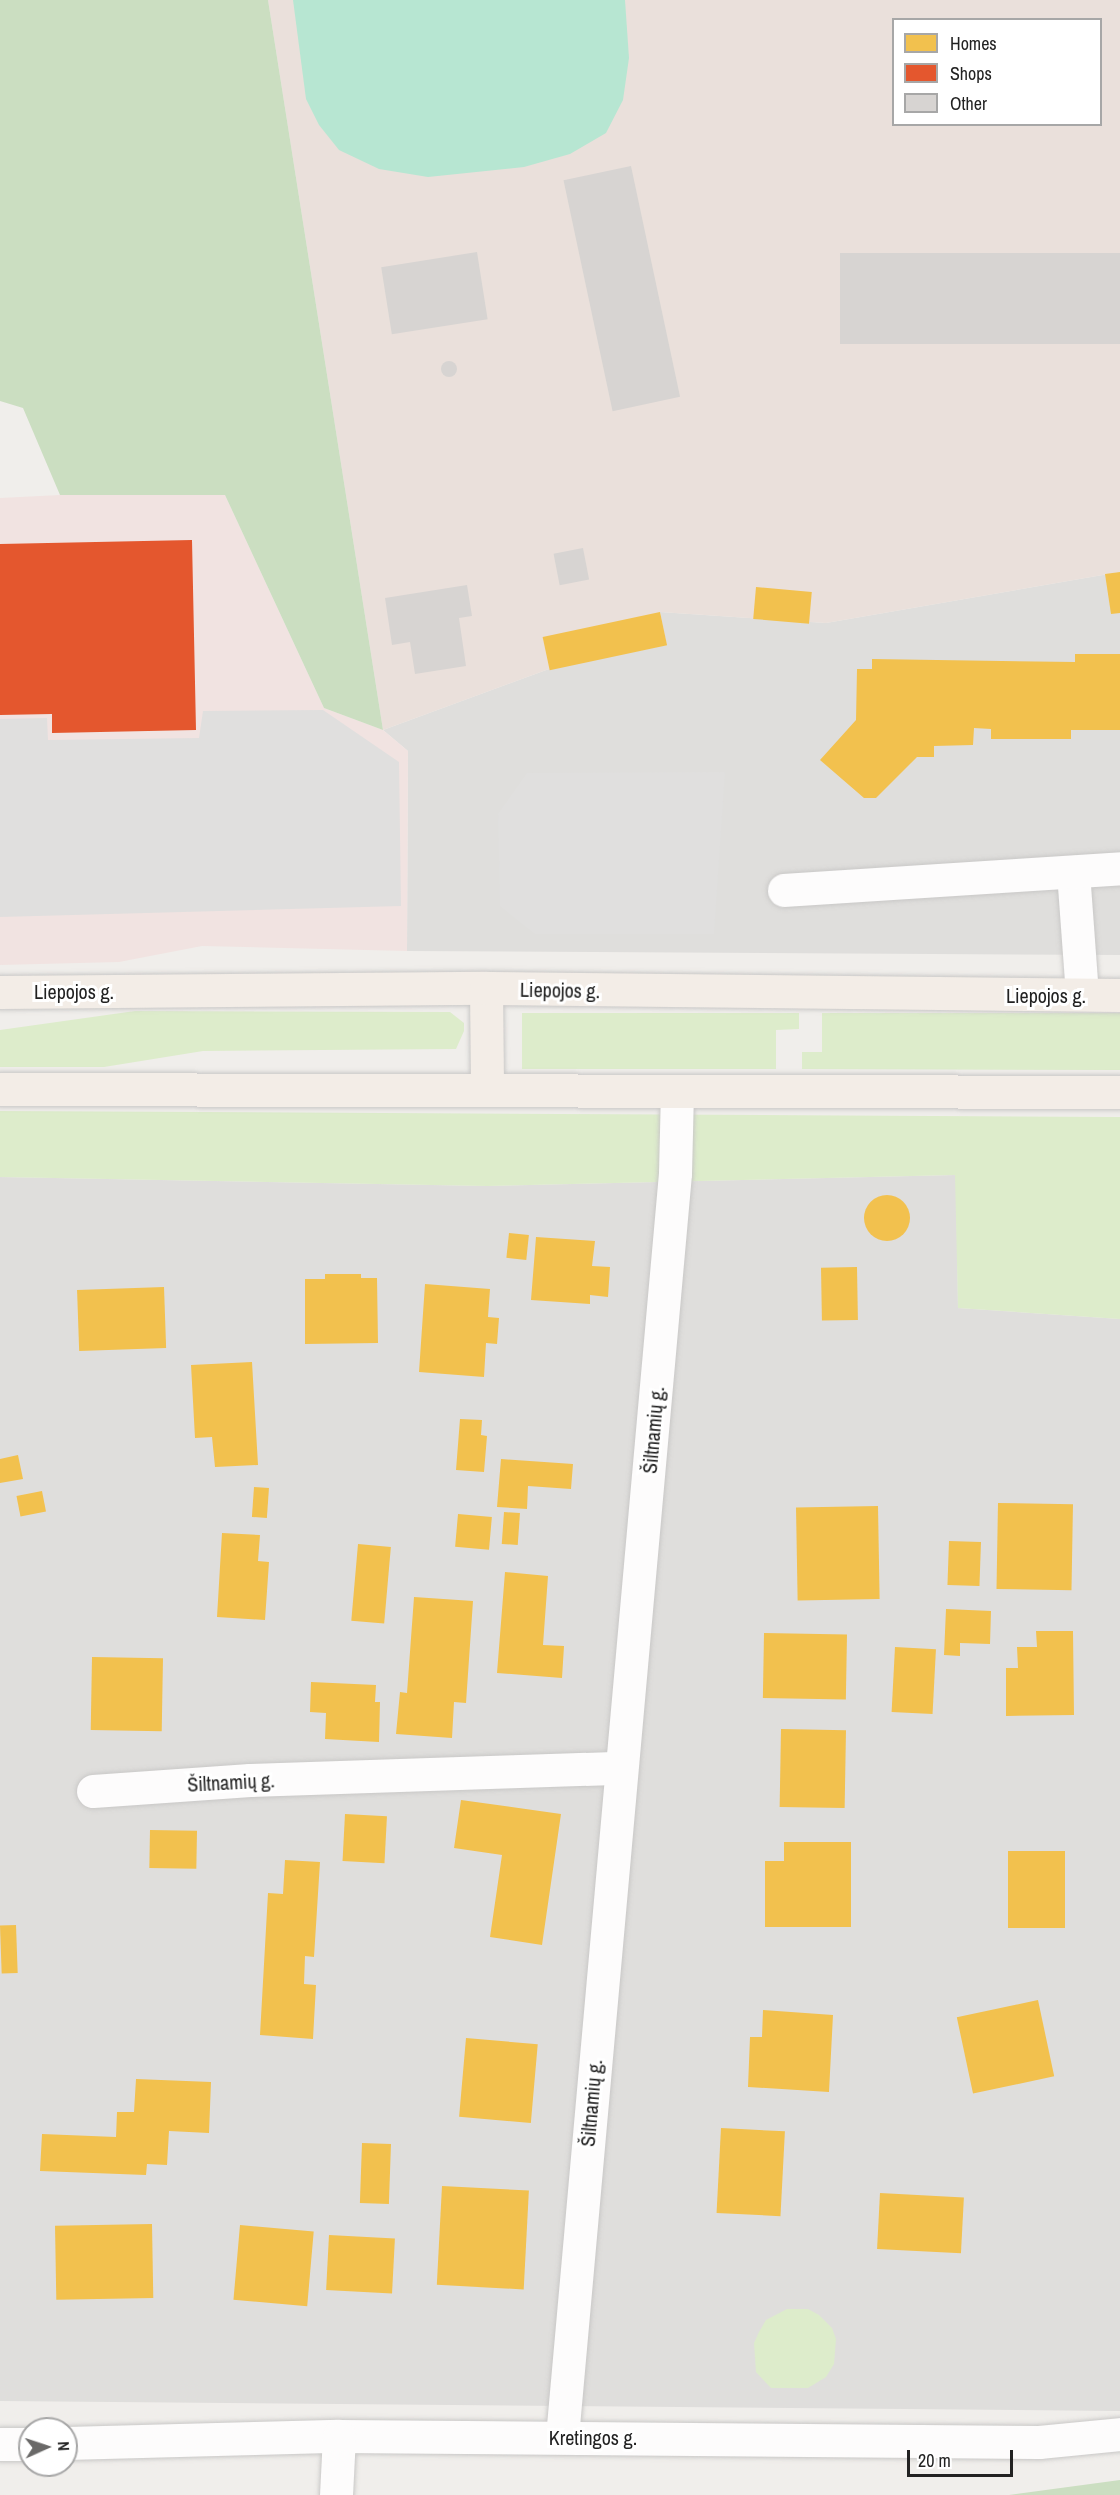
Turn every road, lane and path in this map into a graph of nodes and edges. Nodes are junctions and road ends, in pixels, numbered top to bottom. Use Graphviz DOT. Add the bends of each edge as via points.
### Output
graph roads {
  1 [pos="1120,868"];
  2 [pos="1073,872"];
  3 [pos="784,890"];
  4 [pos="486,988"];
  5 [pos="0,992"];
  6 [pos="1082,994"];
  7 [pos="1120,995"];
  8 [pos="0,1089"];
  9 [pos="487,1089"];
  10 [pos="676,1092"];
  11 [pos="1120,1092"];
  12 [pos="621,1768"];
  13 [pos="93,1791"];
  14 [pos="1120,2434"];
  15 [pos="339,2436"];
  16 [pos="561,2437"];
  17 [pos="78,2443"];
  18 [pos="0,2444"];
  19 [pos="18,2444"];
  20 [pos="336,2495"];
  1 -- 2 [label="street"];
  2 -- 3 [label="street"];
  2 -- 6 [label="street"];
  4 -- 5 [label="main road, Liepojos g."];
  4 -- 6 [label="main road, Liepojos g."];
  4 -- 9 [label="main road"];
  6 -- 7 [label="main road, Liepojos g."];
  8 -- 9 [label="main road"];
  9 -- 10 [label="main road"];
  10 -- 11 [label="main road"];
  10 -- 12 [label="street, Šiltnamių g." via="675,1173"];
  12 -- 13 [label="street, Šiltnamių g." via="250,1780"];
  12 -- 16 [label="street, Šiltnamių g."];
  14 -- 16 [label="street, Kretingos g." via="1039,2442"];
  15 -- 16 [label="street, Kretingos g."];
  15 -- 17 [label="street, Kretingos g."];
  15 -- 20 [label="street"];
  18 -- 19 [label="street"];
}
